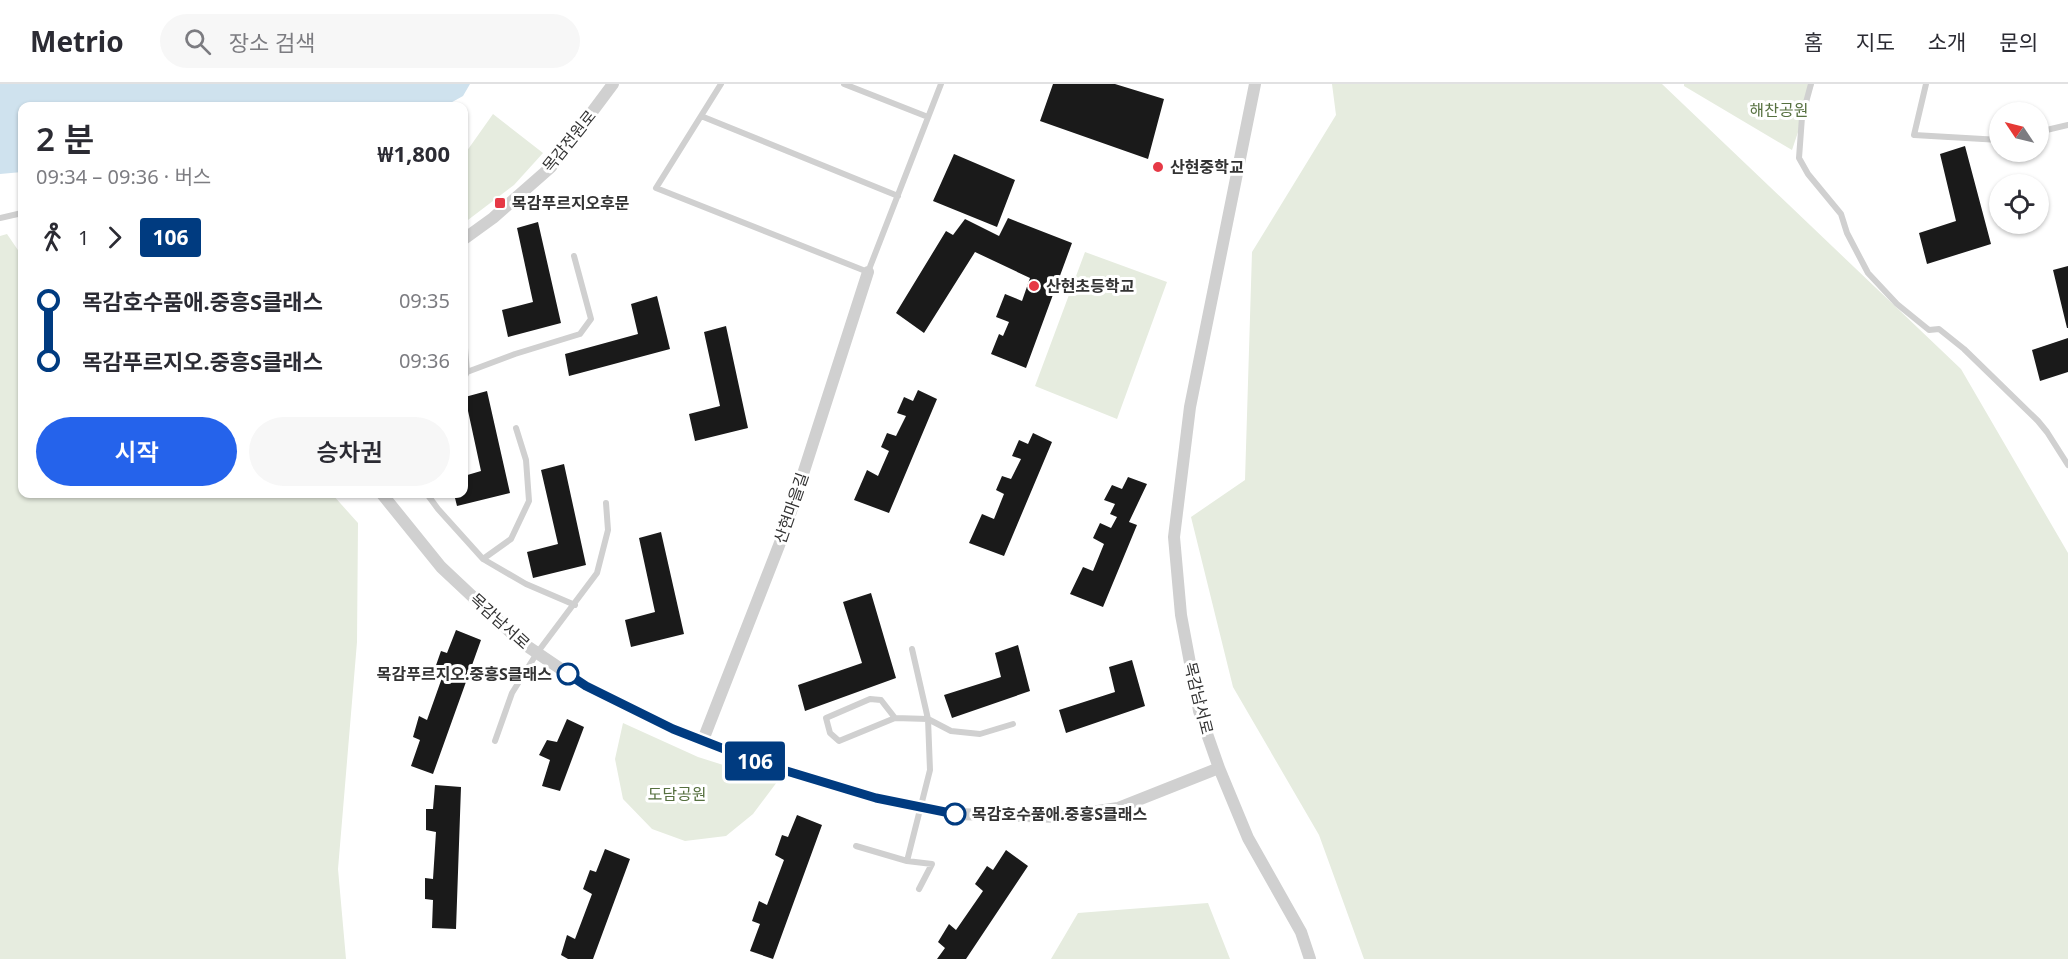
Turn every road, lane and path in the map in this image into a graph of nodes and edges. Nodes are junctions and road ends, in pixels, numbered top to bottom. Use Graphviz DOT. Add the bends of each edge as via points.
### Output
graph roads {
  1 [pos="613,84"];
  2 [pos="721,84"];
  3 [pos="844,84"];
  4 [pos="941,84"];
  5 [pos="1256,84"];
  6 [pos="1812,84"];
  7 [pos="1926,84"];
  8 [pos="701,116"];
  9 [pos="928,117"];
  10 [pos="2068,125"];
  11 [pos="2049,129"];
  12 [pos="1989,139"];
  13 [pos="898,195"];
  14 [pos="18,214"];
  15 [pos="0,218"];
  16 [pos="468,236"];
  17 [pos="574,256"];
  18 [pos="868,272"];
  19 [pos="468,374"];
  20 [pos="516,428"];
  21 [pos="2068,465"];
  22 [pos="385,498"];
  23 [pos="430,498"];
  24 [pos="606,503"];
  25 [pos="483,559"];
  26 [pos="575,605"];
  27 [pos="912,649"];
  28 [pos="537,653"];
  29 [pos="895,718"];
  30 [pos="928,719"];
  31 [pos="1013,724"];
  32 [pos="703,740"];
  33 [pos="495,741"];
  34 [pos="1219,768"];
  35 [pos="922,807"];
  36 [pos="856,846"];
  37 [pos="907,861"];
  38 [pos="919,889"];
  39 [pos="1310,959"];
  1 -- 16 [label="street, 목감전원로" via="551,167"];
  2 -- 8 [label="lane"];
  3 -- 9 [label="lane"];
  4 -- 9 [label="lane, 산현마을길"];
  5 -- 34 [label="street, 목감남서로" via="1190,407 1174,537 1181,615 1198,711"];
  6 -- 21 [label="lane" via="1802,117 1799,158 1841,214 1868,273 1929,330 1939,329 1964,349 2047,432"];
  7 -- 12 [label="lane" via="1914,135"];
  8 -- 13 [label="lane"];
  8 -- 18 [label="lane" via="656,188"];
  9 -- 13 [label="lane, 산현마을길"];
  10 -- 11 [label="lane"];
  13 -- 18 [label="lane, 산현마을길"];
  14 -- 15 [label="lane"];
  17 -- 19 [label="lane" via="591,319 580,334 514,354"];
  18 -- 32 [label="street, 산현마을길" via="784,530"];
  20 -- 25 [label="lane" via="526,460 529,501 511,539"];
  22 -- 28 [label="street, 목감남서로" via="441,567"];
  23 -- 25 [label="lane"];
  24 -- 26 [label="lane" via="608,530 597,573"];
  25 -- 26 [label="lane" via="526,584"];
  26 -- 28 [label="lane"];
  27 -- 30 [label="lane"];
  28 -- 32 [label="street, 목감남서로" via="586,686"];
  28 -- 33 [label="lane" via="512,693"];
  29 -- 29 [label="lane" via="839,741 830,733 826,717 870,699 880,700"];
  29 -- 30 [label="lane"];
  30 -- 31 [label="lane" via="951,730 980,734"];
  30 -- 35 [label="lane" via="930,771"];
  32 -- 35 [label="street, 목감남서로" via="760,763 876,798"];
  34 -- 35 [label="street, 목감남서로" via="1118,808 1058,817 956,814"];
  34 -- 39 [label="street" via="1248,838 1301,932"];
  35 -- 37 [label="lane"];
  36 -- 37 [label="lane"];
  37 -- 38 [label="lane" via="932,864"];
}
